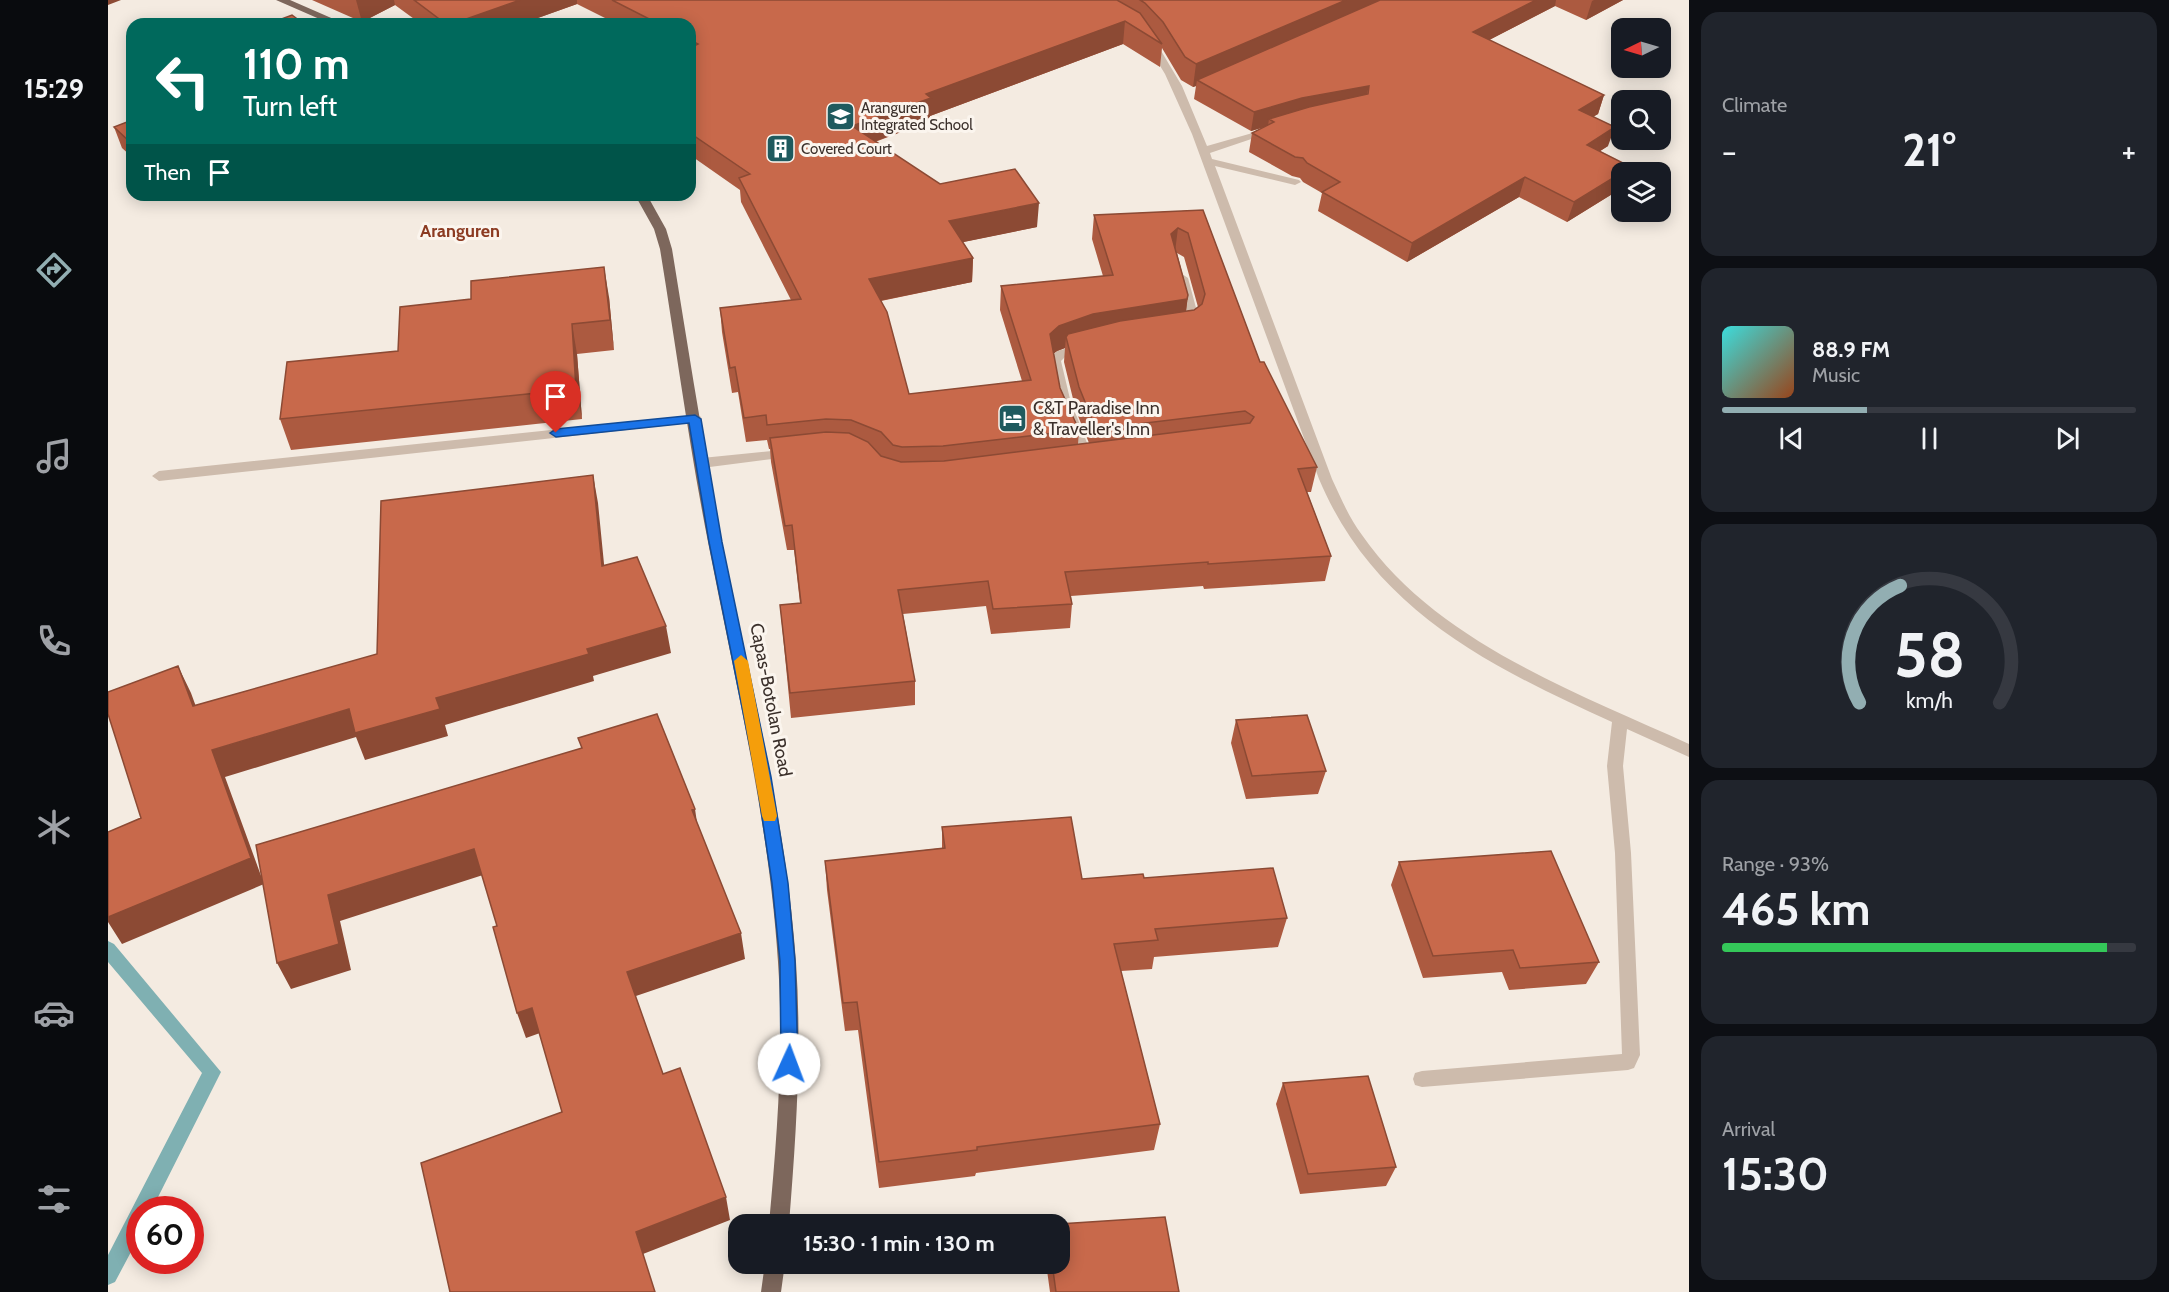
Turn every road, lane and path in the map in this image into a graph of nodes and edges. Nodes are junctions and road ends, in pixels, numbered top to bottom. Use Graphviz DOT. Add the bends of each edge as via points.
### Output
graph roads {
  1 [pos="281,0"];
  2 [pos="325,18"];
  3 [pos="1141,32"];
  4 [pos="1281,128"];
  5 [pos="1205,156"];
  6 [pos="1295,182"];
  7 [pos="644,201"];
  8 [pos="1178,266"];
  9 [pos="1173,332"];
  10 [pos="1099,344"];
  11 [pos="695,419"];
  12 [pos="805,452"];
  13 [pos="1088,461"];
  14 [pos="702,463"];
  15 [pos="159,476"];
  16 [pos="1620,718"];
  17 [pos="1689,751"];
  18 [pos="1422,1079"];
  19 [pos="780,1214"];
  20 [pos="773,1274"];
  21 [pos="771,1292"];
  1 -- 2 [label="main road"];
  3 -- 5 [label="street" via="1187,95"];
  4 -- 5 [label="street"];
  5 -- 6 [label="street"];
  5 -- 16 [label="street" via="1337,506 1374,564 1417,605 1455,633 1495,657"];
  7 -- 11 [label="main road, Capas-Botolan Road" via="666,249"];
  8 -- 9 [label="street" via="1193,319 1190,328"];
  10 -- 13 [label="street" via="1061,354 1055,360 1062,394"];
  11 -- 14 [label="main road, Capas-Botolan Road"];
  11 -- 15 [label="street"];
  12 -- 14 [label="street"];
  14 -- 19 [label="main road, Capas-Botolan Road" via="764,777 780,883 788,961 790,1041"];
  16 -- 17 [label="street"];
  16 -- 18 [label="street" via="1615,766 1623,853 1631,1055 1628,1062"];
  20 -- 21 [label="main road"];
}
